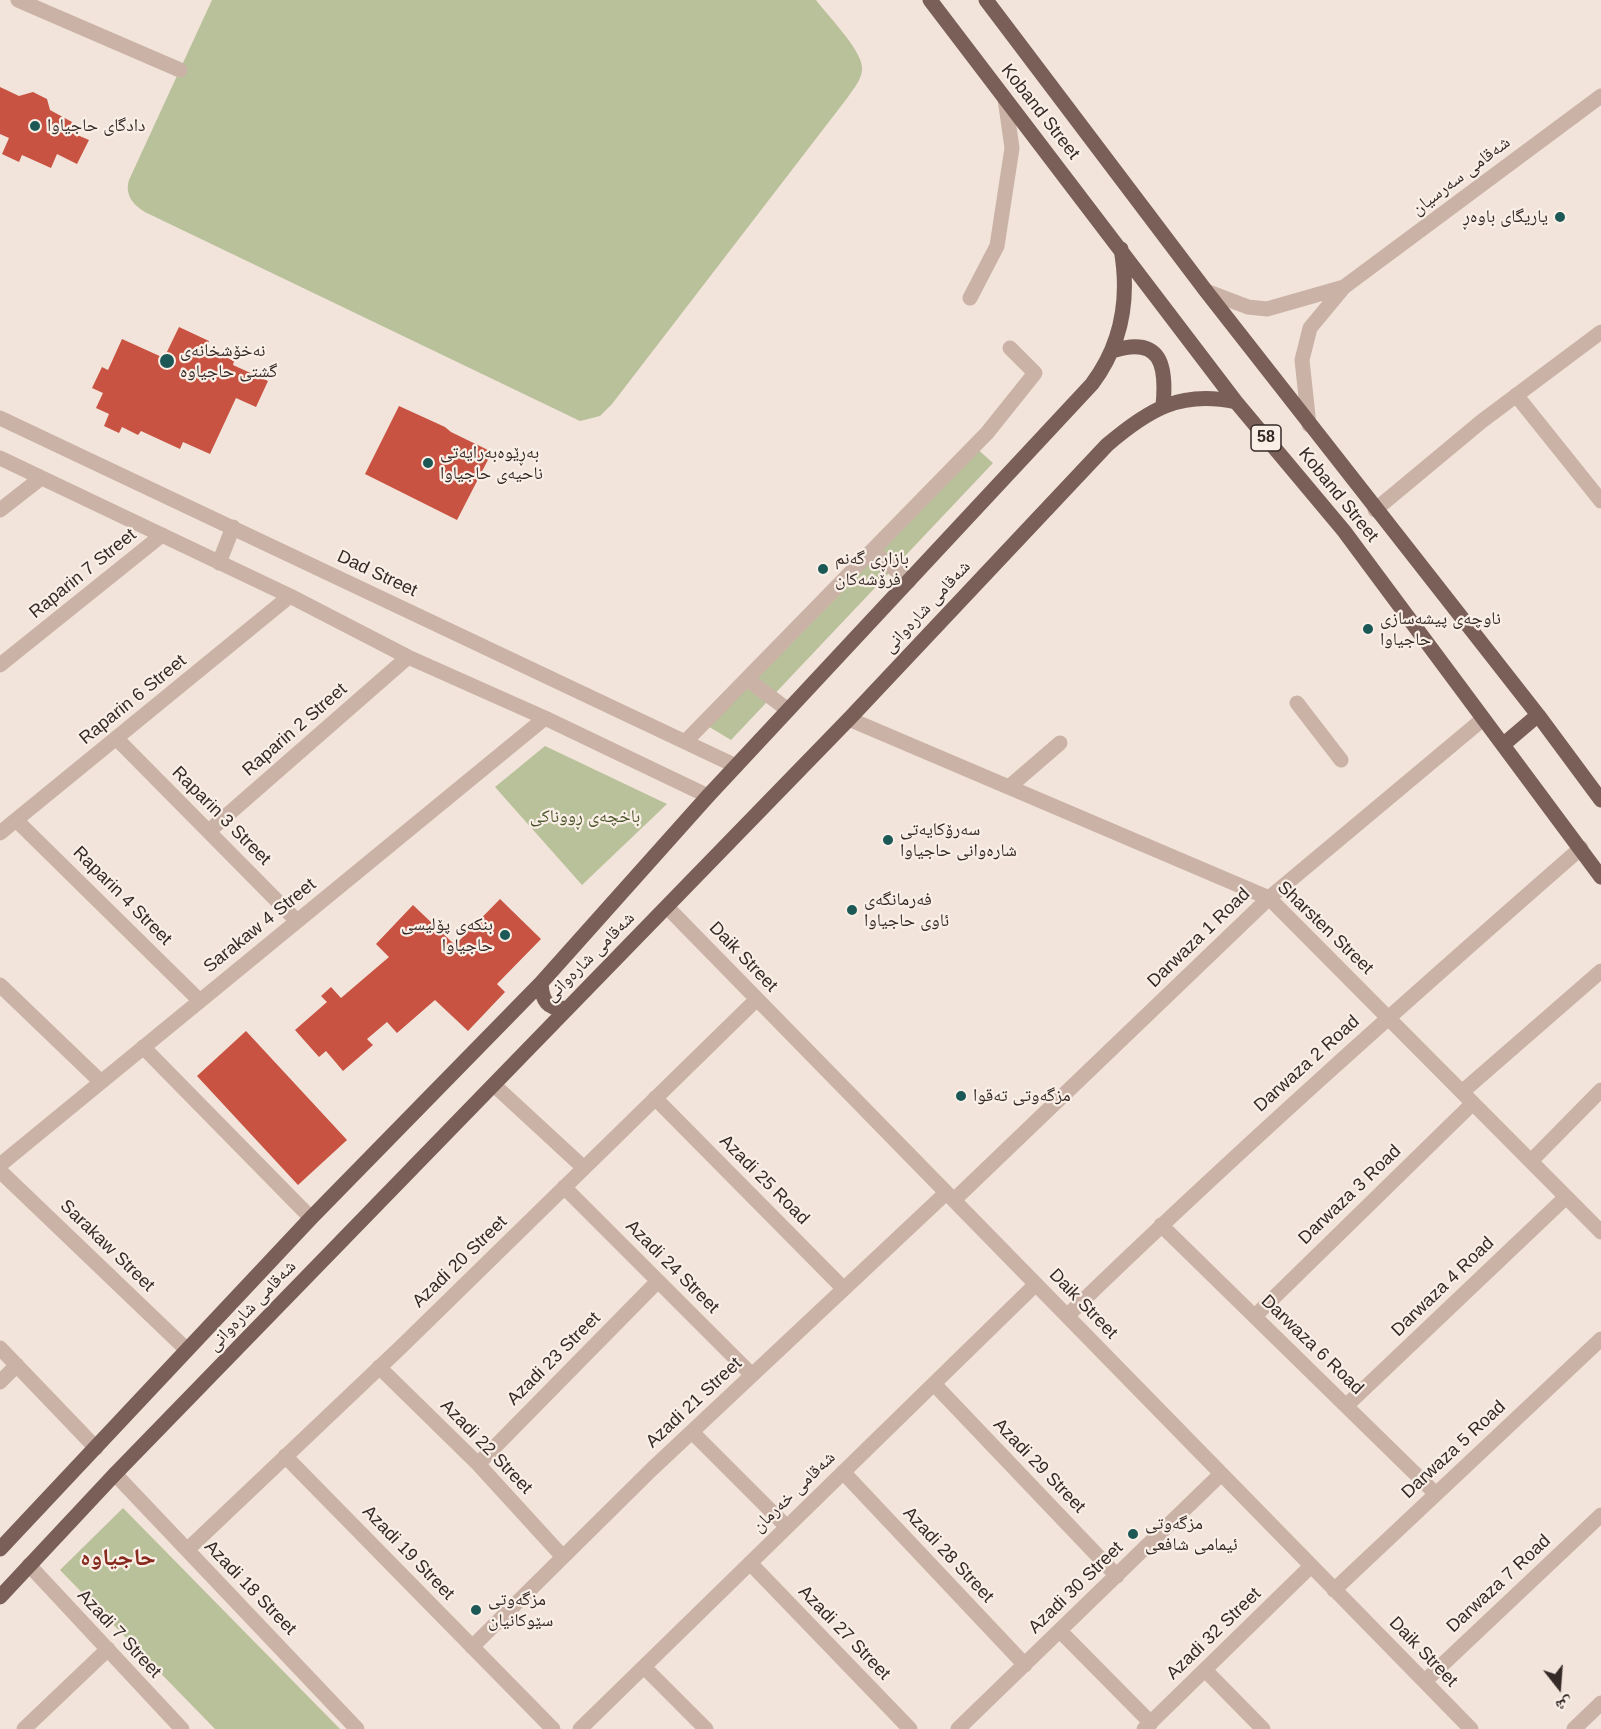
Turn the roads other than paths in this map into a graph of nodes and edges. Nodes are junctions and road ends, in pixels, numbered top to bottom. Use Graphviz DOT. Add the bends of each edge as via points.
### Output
graph roads {
  1 [pos="18,0"];
  2 [pos="930,0"];
  3 [pos="986,0"];
  4 [pos="180,70"];
  5 [pos="1601,96"];
  6 [pos="1005,99"];
  7 [pos="1121,249"];
  8 [pos="1344,287"];
  9 [pos="1206,291"];
  10 [pos="970,298"];
  11 [pos="1601,332"];
  12 [pos="1010,348"];
  13 [pos="1112,351"];
  14 [pos="1516,395"];
  15 [pos="1236,402"];
  16 [pos="1163,406"];
  17 [pos="0,418"];
  18 [pos="1309,425"];
  19 [pos="0,458"];
  20 [pos="41,478"];
  21 [pos="1601,501"];
  22 [pos="0,510"];
  23 [pos="1375,510"];
  24 [pos="233,527"];
  25 [pos="162,535"];
  26 [pos="872,551"];
  27 [pos="219,563"];
  28 [pos="909,581"];
  29 [pos="290,597"];
  30 [pos="408,657"];
  31 [pos="0,665"];
  32 [pos="747,679"];
  33 [pos="1297,703"];
  34 [pos="789,710"];
  35 [pos="1538,715"];
  36 [pos="545,718"];
  37 [pos="849,719"];
  38 [pos="1483,719"];
  39 [pos="116,738"];
  40 [pos="684,742"];
  41 [pos="1060,743"];
  42 [pos="1504,744"];
  43 [pos="1341,760"];
  44 [pos="736,766"];
  45 [pos="1009,787"];
  46 [pos="708,796"];
  47 [pos="1601,800"];
  48 [pos="16,819"];
  49 [pos="208,831"];
  50 [pos="0,833"];
  51 [pos="1581,848"];
  52 [pos="1601,877"];
  53 [pos="1269,898"];
  54 [pos="667,907"];
  55 [pos="297,921"];
  56 [pos="1601,970"];
  57 [pos="541,983"];
  58 [pos="0,985"];
  59 [pos="757,999"];
  60 [pos="200,1001"];
  61 [pos="566,1008"];
  62 [pos="1388,1017"];
  63 [pos="143,1047"];
  64 [pos="101,1082"];
  65 [pos="494,1085"];
  66 [pos="1601,1090"];
  67 [pos="1462,1092"];
  68 [pos="655,1098"];
  69 [pos="1473,1103"];
  70 [pos="1531,1161"];
  71 [pos="0,1164"];
  72 [pos="584,1168"];
  73 [pos="0,1171"];
  74 [pos="564,1187"];
  75 [pos="950,1196"];
  76 [pos="1566,1197"];
  77 [pos="311,1218"];
  78 [pos="1161,1225"];
  79 [pos="1601,1232"];
  80 [pos="658,1281"];
  81 [pos="1036,1284"];
  82 [pos="844,1289"];
  83 [pos="1067,1316"];
  84 [pos="1255,1316"];
  85 [pos="1601,1338"];
  86 [pos="0,1347"];
  87 [pos="187,1350"];
  88 [pos="17,1365"];
  89 [pos="379,1367"];
  90 [pos="752,1375"];
  91 [pos="0,1382"];
  92 [pos="934,1384"];
  93 [pos="1347,1405"];
  94 [pos="692,1432"];
  95 [pos="96,1448"];
  96 [pos="285,1456"];
  97 [pos="478,1464"];
  98 [pos="843,1472"];
  99 [pos="115,1474"];
  100 [pos="1221,1474"];
  101 [pos="1436,1494"];
  102 [pos="1601,1515"];
  103 [pos="787,1527"];
  104 [pos="1,1547"];
  105 [pos="187,1550"];
  106 [pos="563,1557"];
  107 [pos="750,1563"];
  108 [pos="29,1565"];
  109 [pos="1311,1566"];
  110 [pos="1117,1576"];
  111 [pos="1334,1590"];
  112 [pos="0,1597"];
  113 [pos="1060,1631"];
  114 [pos="472,1647"];
  115 [pos="108,1649"];
  116 [pos="1025,1665"];
  117 [pos="644,1667"];
  118 [pos="1205,1670"];
  119 [pos="1425,1682"];
  120 [pos="1601,1703"];
  121 [pos="1148,1726"];
  122 [pos="24,1729"];
  123 [pos="182,1729"];
  124 [pos="357,1729"];
  125 [pos="553,1729"];
  126 [pos="580,1729"];
  127 [pos="706,1729"];
  128 [pos="910,1729"];
  129 [pos="958,1729"];
  130 [pos="1263,1729"];
  131 [pos="1471,1729"];
  132 [pos="1574,1729"];
  1 -- 4 [label="street"];
  2 -- 6 [label="main road, Koband Street / 58"];
  3 -- 9 [label="main road, Koband Street / 58"];
  5 -- 8 [label="street, شەقامی سەرسیان"];
  6 -- 7 [label="main road, Koband Street / 58"];
  6 -- 10 [label="street" via="1012,148 997,246"];
  7 -- 13 [label="main road, شەقامی شارەوانی" via="1124,302"];
  7 -- 15 [label="main road, Koband Street / 58"];
  8 -- 9 [label="street" via="1267,309 1248,307"];
  8 -- 18 [label="street" via="1310,328 1302,360"];
  9 -- 18 [label="main road, Koband Street / 58"];
  11 -- 14 [label="street"];
  12 -- 26 [label="street" via="1035,374 987,433"];
  13 -- 16 [label="main road" via="1136,346 1153,352 1163,367"];
  13 -- 28 [label="main road, شەقامی شارەوانی" via="1092,384"];
  14 -- 21 [label="street"];
  14 -- 23 [label="street"];
  15 -- 16 [label="main road, شەقامی شارەوانی" via="1199,397"];
  15 -- 38 [label="main road, Koband Street / 58" via="1344,531"];
  16 -- 37 [label="main road, شەقامی شارەوانی" via="1107,445"];
  17 -- 24 [label="street, Dad Street"];
  18 -- 23 [label="main road, Koband Street / 58"];
  19 -- 20 [label="street"];
  20 -- 22 [label="street"];
  20 -- 25 [label="street"];
  23 -- 35 [label="main road, Koband Street / 58"];
  24 -- 27 [label="street"];
  24 -- 40 [label="street, Dad Street"];
  25 -- 27 [label="street"];
  25 -- 31 [label="street, Raparin 7 Street"];
  26 -- 28 [label="street"];
  26 -- 32 [label="street"];
  27 -- 29 [label="street"];
  28 -- 34 [label="main road, شەقامی شارەوانی"];
  29 -- 30 [label="street"];
  29 -- 39 [label="street, Raparin 6 Street"];
  30 -- 36 [label="street"];
  30 -- 49 [label="street, Raparin 2 Street"];
  32 -- 34 [label="street"];
  32 -- 40 [label="street"];
  33 -- 43 [label="street"];
  34 -- 44 [label="main road, شەقامی شارەوانی"];
  35 -- 42 [label="main road"];
  35 -- 47 [label="main road, Koband Street / 58"];
  36 -- 46 [label="street"];
  36 -- 55 [label="street, Sarakaw 4 Street"];
  37 -- 45 [label="street, Sharsten Street"];
  37 -- 54 [label="main road, شەقامی شارەوانی"];
  38 -- 42 [label="main road, Koband Street / 58"];
  38 -- 53 [label="street, Darwaza 1 Road"];
  39 -- 48 [label="street, Raparin 6 Street"];
  39 -- 49 [label="street, Raparin 3 Street"];
  40 -- 44 [label="street, Dad Street"];
  41 -- 45 [label="street"];
  42 -- 51 [label="main road, Koband Street / 58"];
  44 -- 46 [label="main road, شەقامی شارەوانی"];
  45 -- 53 [label="street, Sharsten Street"];
  46 -- 57 [label="main road, شەقامی شارەوانی"];
  48 -- 50 [label="street, Raparin 6 Street"];
  48 -- 60 [label="street, Raparin 4 Street"];
  49 -- 55 [label="street, Raparin 3 Street"];
  51 -- 52 [label="main road, Koband Street / 58"];
  51 -- 62 [label="street, Darwaza 2 Road"];
  53 -- 62 [label="street, Sharsten Street"];
  53 -- 75 [label="street, Darwaza 1 Road"];
  54 -- 59 [label="street, Daik Street"];
  54 -- 61 [label="main road, شەقامی شارەوانی"];
  55 -- 60 [label="street, Sarakaw 4 Street"];
  56 -- 67 [label="street"];
  57 -- 61 [label="main road" via="546,1003 557,1009"];
  57 -- 77 [label="main road, شەقامی شارەوانی"];
  58 -- 64 [label="street"];
  59 -- 68 [label="street, Azadi 20 Street"];
  59 -- 75 [label="street, Daik Street"];
  60 -- 63 [label="street, Sarakaw 4 Street"];
  61 -- 65 [label="main road, شەقامی شارەوانی"];
  62 -- 67 [label="street, Sharsten Street"];
  62 -- 78 [label="street, Darwaza 2 Road"];
  63 -- 64 [label="street, Sarakaw 4 Street"];
  63 -- 77 [label="street"];
  64 -- 71 [label="street, Sarakaw 4 Street"];
  65 -- 72 [label="street"];
  65 -- 99 [label="main road, شەقامی شارەوانی"];
  66 -- 70 [label="street"];
  67 -- 69 [label="street, Sharsten Street"];
  68 -- 72 [label="street, Azadi 20 Street"];
  68 -- 82 [label="street, Azadi 25 Road"];
  69 -- 70 [label="street, Sharsten Street"];
  69 -- 84 [label="street, Darwaza 3 Road"];
  70 -- 76 [label="street, Sharsten Street"];
  72 -- 74 [label="street, Azadi 20 Street"];
  73 -- 87 [label="street, Sarakaw Street"];
  74 -- 80 [label="street, Azadi 24 Street"];
  74 -- 89 [label="street, Azadi 20 Street"];
  75 -- 81 [label="street, Daik Street"];
  75 -- 82 [label="street, Azadi 21 Street"];
  76 -- 79 [label="street, Sharsten Street"];
  76 -- 93 [label="street, Darwaza 4 Road"];
  77 -- 87 [label="main road, شەقامی شارەوانی"];
  78 -- 83 [label="street, Darwaza 2 Road"];
  78 -- 84 [label="street, Darwaza 6 Road"];
  80 -- 90 [label="street, Azadi 24 Street"];
  80 -- 97 [label="street, Azadi 23 Street"];
  81 -- 83 [label="street, Daik Street"];
  81 -- 92 [label="street, شەقامی خەرمان"];
  82 -- 90 [label="street, Azadi 21 Street"];
  83 -- 100 [label="street, Daik Street"];
  84 -- 93 [label="street, Darwaza 6 Road"];
  85 -- 101 [label="street, Darwaza 5 Road"];
  86 -- 88 [label="street"];
  87 -- 95 [label="main road, شەقامی شارەوانی"];
  88 -- 91 [label="street"];
  88 -- 95 [label="street"];
  89 -- 96 [label="street, Azadi 20 Street"];
  89 -- 97 [label="street, Azadi 22 Street"];
  90 -- 94 [label="street, Azadi 21 Street"];
  92 -- 98 [label="street, شەقامی خەرمان"];
  92 -- 110 [label="street, Azadi 29 Street"];
  93 -- 101 [label="street, Darwaza 6 Road"];
  94 -- 103 [label="street"];
  94 -- 106 [label="street, Azadi 21 Street"];
  95 -- 104 [label="main road, شەقامی شارەوانی"];
  96 -- 105 [label="street, Azadi 20 Street"];
  96 -- 114 [label="street, Azadi 19 Street"];
  97 -- 106 [label="street, Azadi 22 Street"];
  98 -- 103 [label="street, شەقامی خەرمان"];
  98 -- 116 [label="street, Azadi 28 Street"];
  99 -- 105 [label="street, Azadi 18 Street"];
  99 -- 108 [label="main road, شەقامی شارەوانی"];
  100 -- 109 [label="street, Daik Street"];
  100 -- 110 [label="street, Azadi 30 Street"];
  101 -- 111 [label="street, Darwaza 5 Road"];
  102 -- 119 [label="street, Darwaza 7 Road"];
  103 -- 107 [label="street, شەقامی خەرمان"];
  105 -- 124 [label="street, Azadi 18 Street"];
  106 -- 114 [label="street, Azadi 21 Street"];
  107 -- 117 [label="street, شەقامی خەرمان"];
  107 -- 128 [label="street, Azadi 27 Street"];
  108 -- 112 [label="main road, شەقامی شارەوانی"];
  108 -- 115 [label="street, Azadi 7 Street"];
  109 -- 111 [label="street, Daik Street"];
  109 -- 118 [label="street, Azadi 32 Street"];
  110 -- 113 [label="street, Azadi 30 Street"];
  111 -- 119 [label="street, Daik Street"];
  113 -- 116 [label="street, Azadi 30 Street"];
  113 -- 121 [label="street"];
  114 -- 125 [label="street, Azadi 19 Street"];
  115 -- 122 [label="street"];
  115 -- 123 [label="street, Azadi 7 Street"];
  116 -- 129 [label="street, Azadi 30 Street"];
  117 -- 126 [label="street, شەقامی خەرمان"];
  117 -- 127 [label="street"];
  118 -- 121 [label="street, Azadi 32 Street"];
  118 -- 130 [label="street"];
  119 -- 131 [label="street, Daik Street"];
  120 -- 132 [label="street"];
}
